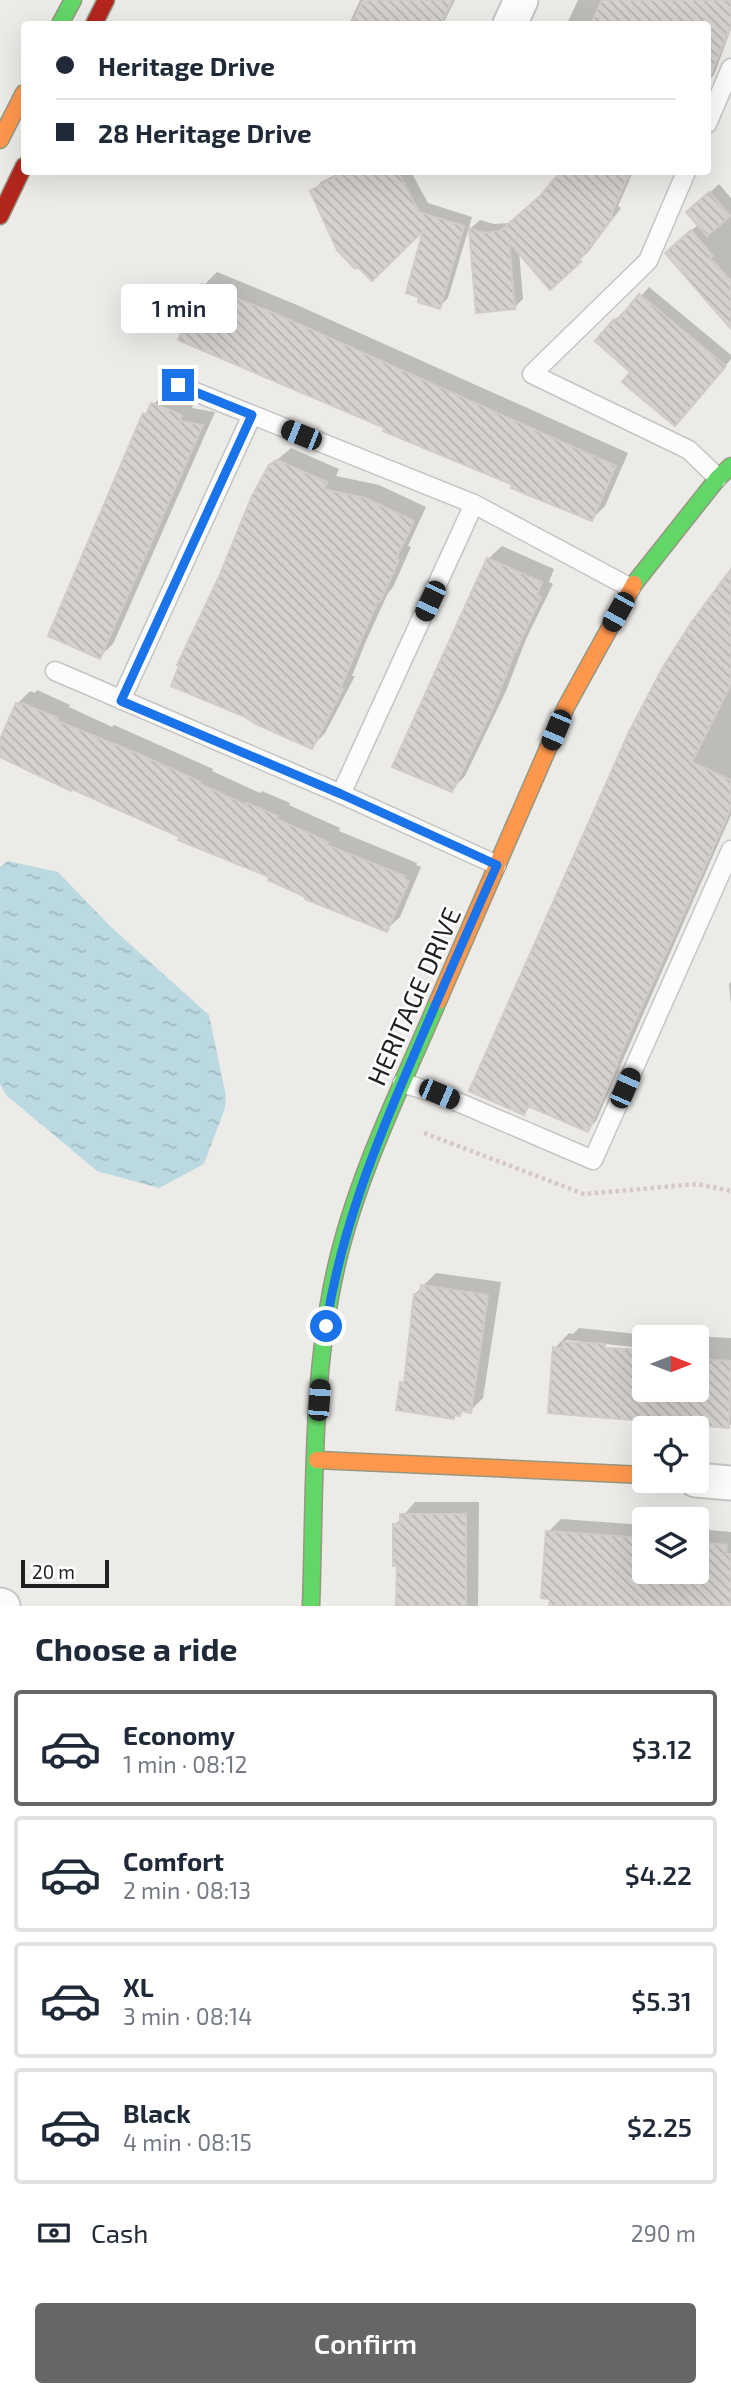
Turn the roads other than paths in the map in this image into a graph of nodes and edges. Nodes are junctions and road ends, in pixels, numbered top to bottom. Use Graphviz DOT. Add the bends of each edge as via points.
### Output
graph roads {
  1 [pos="73,0"];
  2 [pos="106,0"];
  3 [pos="521,0"];
  4 [pos="62,21"];
  5 [pos="96,21"];
  6 [pos="511,21"];
  7 [pos="731,68"];
  8 [pos="21,99"];
  9 [pos="711,115"];
  10 [pos="0,140"];
  11 [pos="21,172"];
  12 [pos="686,175"];
  13 [pos="0,216"];
  14 [pos="178,385"];
  15 [pos="252,415"];
  16 [pos="724,472"];
  17 [pos="474,504"];
  18 [pos="631,588"];
  19 [pos="55,671"];
  20 [pos="121,701"];
  21 [pos="341,794"];
  22 [pos="731,850"];
  23 [pos="497,865"];
  24 [pos="402,1083"];
  25 [pos="317,1460"];
  26 [pos="632,1474"];
  27 [pos="709,1481"];
  28 [pos="731,1483"];
  29 [pos="312,1606"];
  1 -- 4 [label="street"];
  2 -- 5 [label="street"];
  3 -- 6 [label="street"];
  7 -- 9 [label="lane"];
  8 -- 10 [label="street"];
  11 -- 13 [label="street"];
  12 -- 16 [label="lane" via="648,261 532,374 689,450"];
  14 -- 15 [label="lane"];
  15 -- 17 [label="lane"];
  15 -- 20 [label="lane"];
  16 -- 18 [label="street, HERITAGE DRIVE"];
  17 -- 18 [label="lane"];
  17 -- 21 [label="lane"];
  18 -- 23 [label="street, HERITAGE DRIVE" via="566,707"];
  19 -- 20 [label="lane"];
  20 -- 21 [label="lane"];
  21 -- 23 [label="lane"];
  22 -- 24 [label="lane" via="593,1160 439,1094"];
  23 -- 24 [label="street, HERITAGE DRIVE"];
  24 -- 25 [label="street, HERITAGE DRIVE" via="348,1223 333,1284 323,1347"];
  25 -- 26 [label="street"];
  25 -- 29 [label="street, HERITAGE DRIVE"];
  27 -- 28 [label="street"];
}
